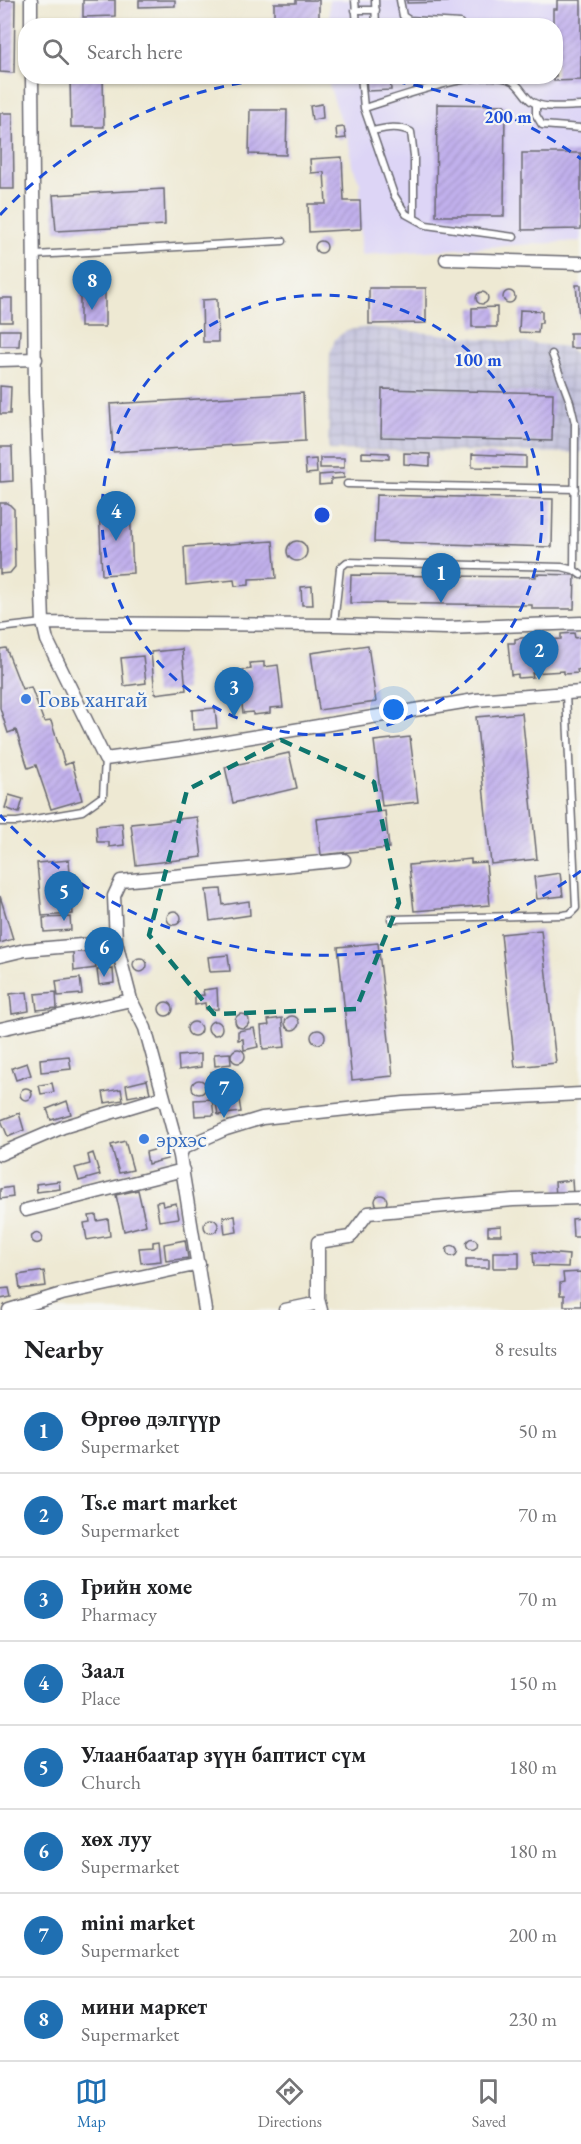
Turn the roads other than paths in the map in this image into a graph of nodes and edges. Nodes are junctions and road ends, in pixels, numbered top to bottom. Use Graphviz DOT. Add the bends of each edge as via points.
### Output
graph roads {
  1 [pos="31,0"];
  2 [pos="355,0"];
  3 [pos="375,0"];
  4 [pos="400,0"];
  5 [pos="356,10"];
  6 [pos="376,10"];
  7 [pos="31,18"];
  8 [pos="356,18"];
  9 [pos="376,18"];
  10 [pos="406,18"];
  11 [pos="32,84"];
  12 [pos="362,84"];
  13 [pos="445,84"];
  14 [pos="515,84"];
  15 [pos="536,104"];
  16 [pos="581,106"];
  17 [pos="364,108"];
  18 [pos="581,128"];
  19 [pos="372,131"];
  20 [pos="414,218"];
  21 [pos="514,237"];
  22 [pos="283,241"];
  23 [pos="35,255"];
  24 [pos="446,259"];
  25 [pos="581,263"];
  26 [pos="552,354"];
  27 [pos="0,360"];
  28 [pos="36,360"];
  29 [pos="348,484"];
  30 [pos="575,489"];
  31 [pos="574,570"];
  32 [pos="581,575"];
  33 [pos="44,623"];
  34 [pos="581,623"];
  35 [pos="334,625"];
  36 [pos="0,628"];
  37 [pos="581,692"];
  38 [pos="566,693"];
  39 [pos="105,759"];
  40 [pos="0,822"];
  41 [pos="344,860"];
  42 [pos="391,919"];
  43 [pos="116,942"];
  44 [pos="0,956"];
  45 [pos="132,1000"];
  46 [pos="0,1029"];
  47 [pos="581,1094"];
  48 [pos="163,1097"];
  49 [pos="0,1154"];
  50 [pos="180,1156"];
  51 [pos="183,1170"];
  52 [pos="581,1198"];
  53 [pos="26,1210"];
  54 [pos="199,1264"];
  55 [pos="320,1307"];
  56 [pos="9,1310"];
  57 [pos="205,1310"];
  58 [pos="285,1310"];
  1 -- 7 [label="street"];
  2 -- 5 [label="lane"];
  3 -- 6 [label="lane"];
  4 -- 10 [label="lane"];
  5 -- 6 [label="lane"];
  5 -- 8 [label="lane"];
  6 -- 9 [label="lane"];
  11 -- 23 [label="street"];
  12 -- 17 [label="lane"];
  13 -- 17 [label="lane"];
  14 -- 15 [label="lane"];
  15 -- 16 [label="lane"];
  15 -- 18 [label="lane" via="536,115 542,125"];
  17 -- 19 [label="lane"];
  19 -- 20 [label="lane" via="394,195 406,214"];
  19 -- 20 [label="lane" via="402,127 411,132"];
  20 -- 21 [label="lane" via="426,225"];
  22 -- 23 [label="lane"];
  23 -- 28 [label="street"];
  24 -- 25 [label="street"];
  26 -- 30 [label="lane" via="575,423"];
  27 -- 28 [label="street"];
  28 -- 33 [label="street"];
  29 -- 30 [label="lane"];
  30 -- 31 [label="lane"];
  31 -- 32 [label="lane"];
  31 -- 35 [label="lane" via="347,562 340,568"];
  33 -- 35 [label="street"];
  33 -- 36 [label="lane"];
  33 -- 39 [label="street" via="47,640"];
  34 -- 35 [label="street" via="446,628"];
  37 -- 38 [label="street"];
  38 -- 39 [label="street" via="475,700"];
  38 -- 42 [label="lane" via="576,908 563,915"];
  39 -- 40 [label="lane" via="103,796 82,811"];
  41 -- 43 [label="street" via="121,881 114,896"];
  43 -- 44 [label="street"];
  43 -- 45 [label="street"];
  45 -- 46 [label="street"];
  45 -- 48 [label="street"];
  47 -- 50 [label="street" via="404,1103 262,1119 226,1129 183,1148"];
  48 -- 49 [label="street" via="63,1127"];
  48 -- 50 [label="street"];
  50 -- 51 [label="street"];
  51 -- 53 [label="street"];
  51 -- 54 [label="street"];
  52 -- 55 [label="street" via="368,1213 350,1237 318,1242"];
  54 -- 56 [label="street" via="62,1294"];
  54 -- 57 [label="street"];
  55 -- 58 [label="street"];
}
